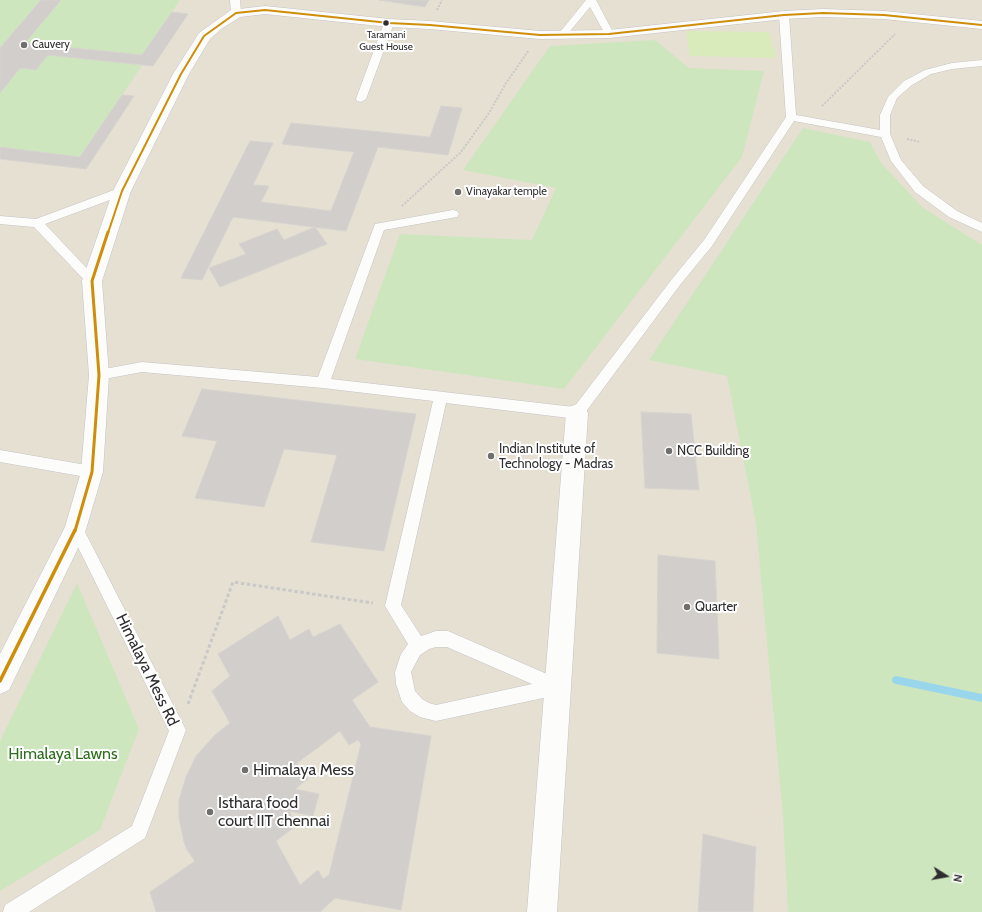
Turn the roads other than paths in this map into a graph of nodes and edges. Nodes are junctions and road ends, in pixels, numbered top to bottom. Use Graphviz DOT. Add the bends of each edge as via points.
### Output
graph roads {
  1 [pos="591,1"];
  2 [pos="236,6"];
  3 [pos="784,15"];
  4 [pos="389,23"];
  5 [pos="982,25"];
  6 [pos="563,34"];
  7 [pos="609,34"];
  8 [pos="982,63"];
  9 [pos="361,99"];
  10 [pos="791,117"];
  11 [pos="885,134"];
  12 [pos="122,191"];
  13 [pos="454,214"];
  14 [pos="0,220"];
  15 [pos="37,223"];
  16 [pos="982,228"];
  17 [pos="92,281"];
  18 [pos="99,375"];
  19 [pos="323,384"];
  20 [pos="441,397"];
  21 [pos="577,413"];
  22 [pos="0,456"];
  23 [pos="92,472"];
  24 [pos="76,529"];
  25 [pos="419,646"];
  26 [pos="0,680"];
  27 [pos="557,687"];
  28 [pos="12,912"];
  29 [pos="542,912"];
  1 -- 6 [label="lane"];
  1 -- 7 [label="lane"];
  2 -- 4 [label="street"];
  2 -- 12 [label="street" via="204,36 181,74"];
  3 -- 5 [label="street" via="839,13"];
  3 -- 7 [label="street"];
  3 -- 10 [label="lane"];
  4 -- 6 [label="street" via="540,35"];
  4 -- 9 [label="lane"];
  6 -- 7 [label="street"];
  8 -- 11 [label="lane" via="928,72 908,83 893,97 886,115"];
  10 -- 11 [label="lane"];
  10 -- 21 [label="lane" via="708,243"];
  11 -- 16 [label="lane" via="896,161 919,189 953,214"];
  12 -- 15 [label="lane"];
  12 -- 17 [label="street"];
  13 -- 19 [label="lane" via="379,227"];
  14 -- 15 [label="lane"];
  15 -- 17 [label="lane"];
  17 -- 18 [label="street"];
  18 -- 19 [label="lane" via="142,367"];
  18 -- 23 [label="street"];
  19 -- 20 [label="lane"];
  20 -- 21 [label="lane"];
  20 -- 25 [label="lane" via="393,606"];
  21 -- 27 [label="street"];
  22 -- 23 [label="lane"];
  23 -- 24 [label="street"];
  24 -- 26 [label="street"];
  24 -- 28 [label="lane, Himalaya Mess Rd" via="178,730 139,832"];
  25 -- 27 [label="lane" via="436,639 448,639"];
  25 -- 27 [label="lane" via="407,660 403,672 404,684 408,696 426,711 436,713"];
  27 -- 29 [label="street"];
}
